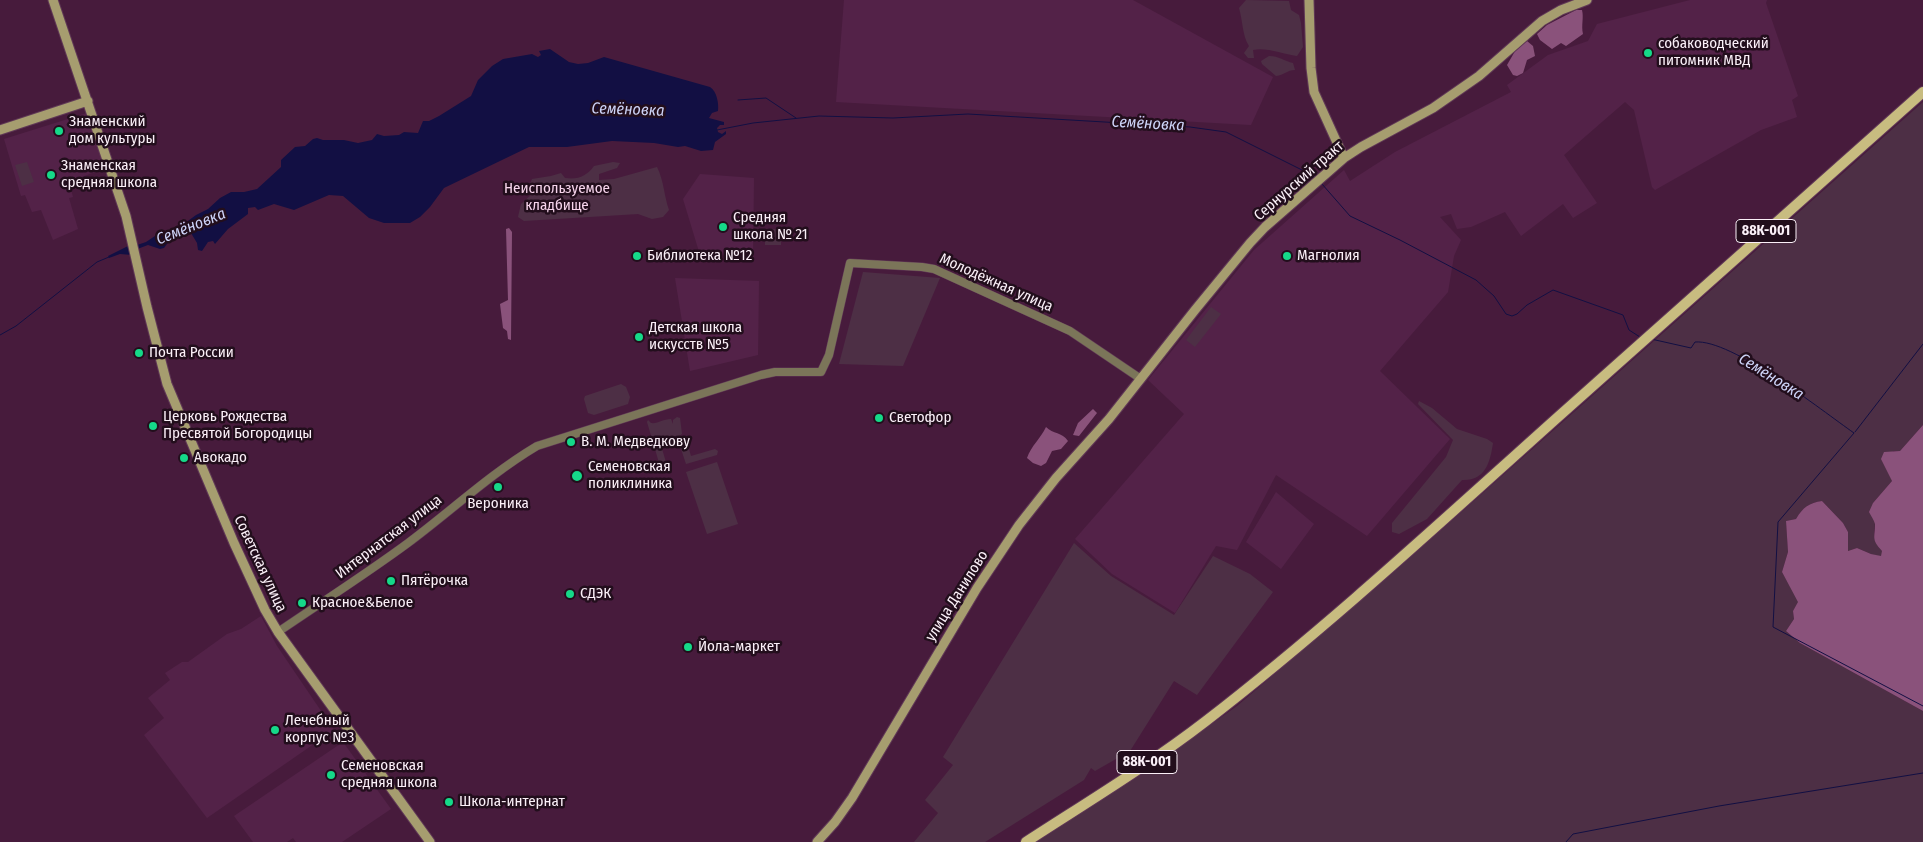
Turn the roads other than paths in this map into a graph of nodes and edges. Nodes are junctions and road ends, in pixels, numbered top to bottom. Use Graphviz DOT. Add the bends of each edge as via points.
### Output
graph roads {
  1 [pos="53,0"];
  2 [pos="1309,0"];
  3 [pos="1587,0"];
  4 [pos="1923,92"];
  5 [pos="88,101"];
  6 [pos="0,130"];
  7 [pos="1344,158"];
  8 [pos="850,263"];
  9 [pos="1141,379"];
  10 [pos="278,632"];
  11 [pos="430,842"];
  12 [pos="817,842"];
  13 [pos="1026,842"];
  1 -- 5 [label="main road, Советская улица"];
  2 -- 7 [label="main road" via="1312,82"];
  3 -- 7 [label="main road, Сернурский тракт" via="1542,21 1479,76 1433,108"];
  4 -- 13 [label="main road, 88К-001" via="1285,658 1204,723"];
  5 -- 6 [label="main road"];
  5 -- 10 [label="main road, Советская улица" via="132,238 168,384 231,537"];
  7 -- 9 [label="main road, Сернурский тракт" via="1250,243"];
  8 -- 9 [label="street, Молодёжная улица" via="934,269 1070,331"];
  8 -- 10 [label="street, Интернатская улица" via="829,355 821,372 761,375 537,446 513,460 383,561"];
  9 -- 12 [label="main road, улица Данилово" via="1056,478 1002,551 852,798"];
  10 -- 11 [label="main road, Советская улица"];
}
